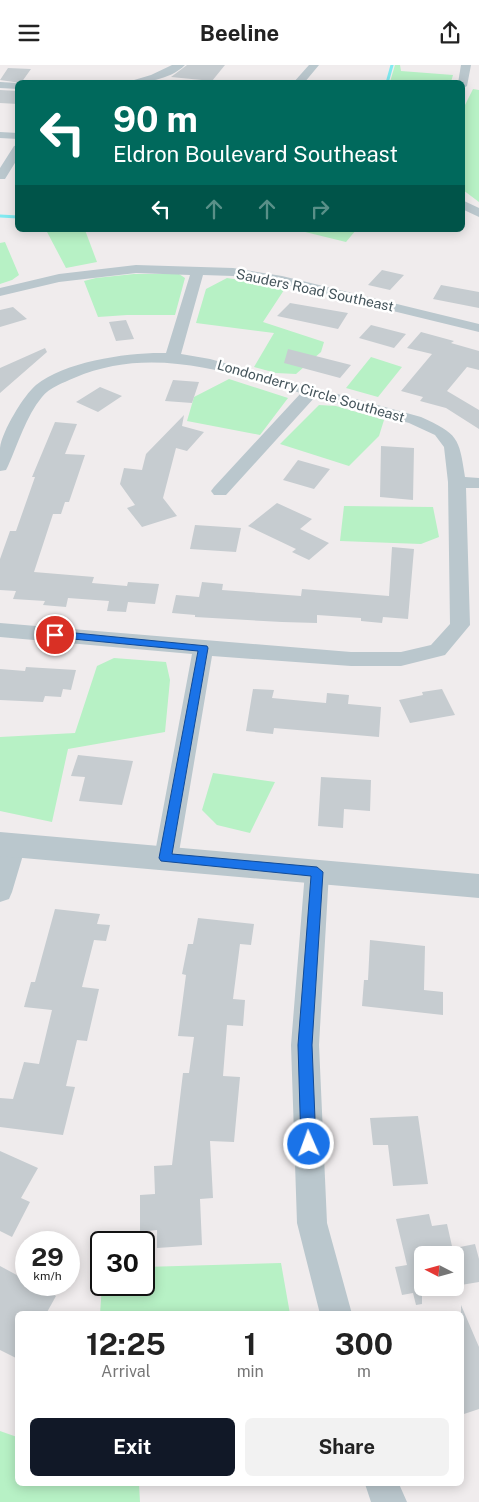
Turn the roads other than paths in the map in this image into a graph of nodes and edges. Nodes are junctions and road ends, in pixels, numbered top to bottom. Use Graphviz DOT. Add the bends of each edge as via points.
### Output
graph roads {
  1 [pos="180,65"];
  2 [pos="314,65"];
  3 [pos="466,65"];
  4 [pos="154,77"];
  5 [pos="142,80"];
  6 [pos="161,80"];
  7 [pos="301,80"];
  8 [pos="465,84"];
  9 [pos="0,85"];
  10 [pos="15,86"];
  11 [pos="0,135"];
  12 [pos="15,136"];
  13 [pos="15,153"];
  14 [pos="1,176"];
  15 [pos="465,206"];
  16 [pos="479,213"];
  17 [pos="198,270"];
  18 [pos="0,292"];
  19 [pos="479,328"];
  20 [pos="173,356"];
  21 [pos="312,391"];
  22 [pos="0,466"];
  23 [pos="457,482"];
  24 [pos="479,483"];
  25 [pos="220,491"];
  26 [pos="0,629"];
  27 [pos="203,648"];
  28 [pos="7,844"];
  29 [pos="166,858"];
  30 [pos="317,872"];
  31 [pos="479,887"];
  32 [pos="0,892"];
  33 [pos="335,1311"];
  34 [pos="383,1486"];
  35 [pos="390,1502"];
  1 -- 4 [label="street"];
  2 -- 7 [label="street"];
  3 -- 8 [label="street"];
  4 -- 5 [label="street"];
  4 -- 6 [label="street"];
  9 -- 10 [label="street"];
  11 -- 12 [label="street"];
  13 -- 14 [label="street"];
  15 -- 16 [label="street"];
  17 -- 18 [label="street, Sauders Road Southeast" via="136,269 60,278"];
  17 -- 19 [label="street, Sauders Road Southeast" via="282,280"];
  17 -- 20 [label="street"];
  20 -- 21 [label="street, Londonderry Circle Southeast" via="205,361"];
  20 -- 22 [label="street, Londonderry Circle Southeast" via="125,359 75,372 41,388 23,414"];
  21 -- 23 [label="street, Londonderry Circle Southeast" via="414,420 442,432 452,447"];
  21 -- 25 [label="street"];
  23 -- 24 [label="street"];
  23 -- 27 [label="street, Londonderry Circle Southeast" via="460,625 438,650 401,659 351,659"];
  26 -- 27 [label="street"];
  27 -- 29 [label="street"];
  28 -- 29 [label="street"];
  28 -- 32 [label="street"];
  29 -- 30 [label="street"];
  30 -- 31 [label="street"];
  30 -- 33 [label="street" via="305,1045 312,1223"];
  34 -- 35 [label="street"];
}
